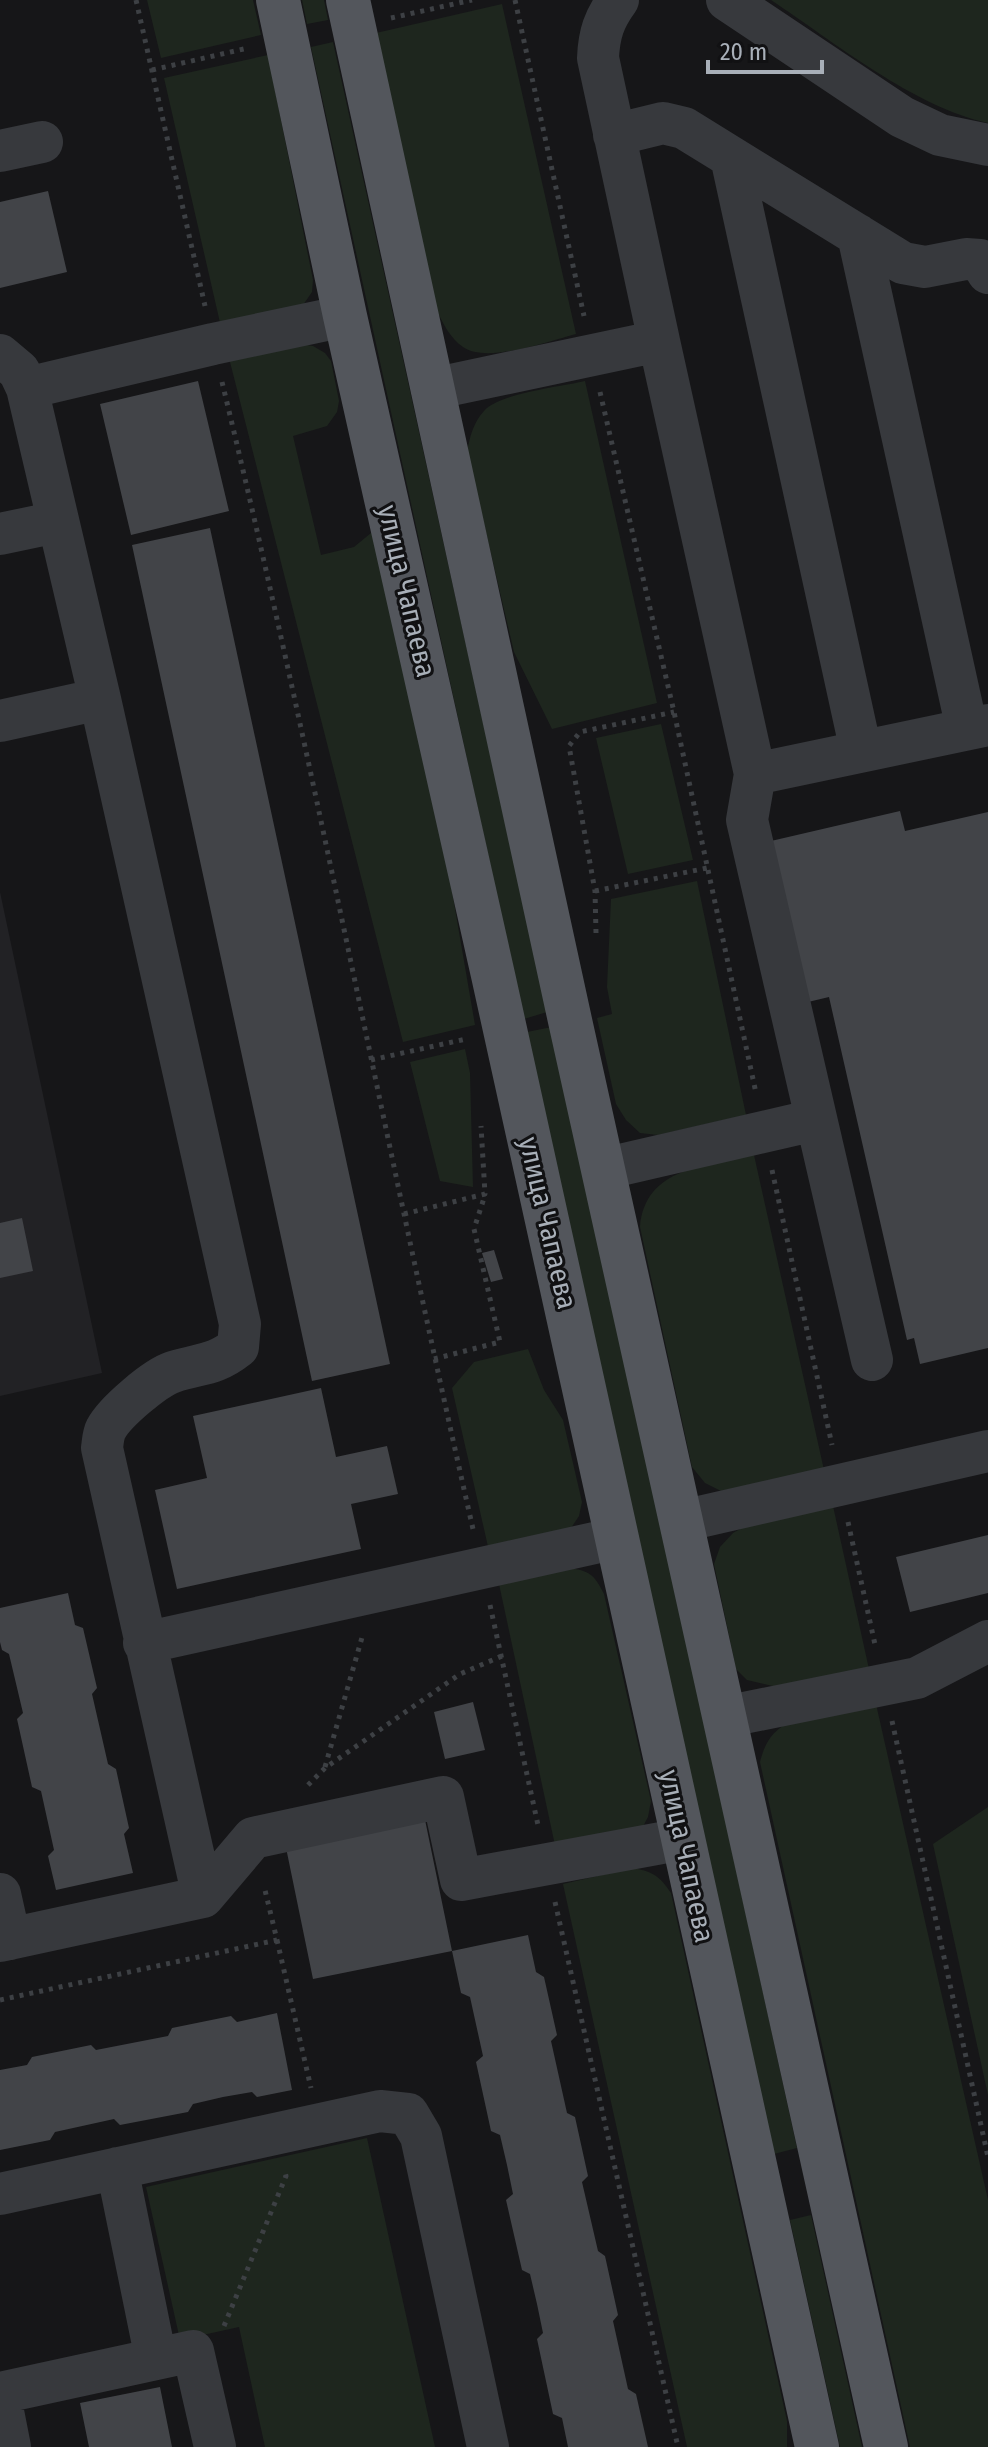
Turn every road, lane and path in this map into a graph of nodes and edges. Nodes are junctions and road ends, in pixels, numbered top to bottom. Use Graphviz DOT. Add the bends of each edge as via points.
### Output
graph roads {
  1 [pos="136,0"];
  2 [pos="278,0"];
  3 [pos="348,0"];
  4 [pos="515,0"];
  5 [pos="618,0"];
  6 [pos="727,0"];
  7 [pos="614,135"];
  8 [pos="42,142"];
  9 [pos="988,145"];
  10 [pos="0,151"];
  11 [pos="731,157"];
  12 [pos="858,235"];
  13 [pos="988,273"];
  14 [pos="345,316"];
  15 [pos="659,341"];
  16 [pos="213,344"];
  17 [pos="0,355"];
  18 [pos="592,355"];
  19 [pos="27,388"];
  20 [pos="432,389"];
  21 [pos="57,522"];
  22 [pos="0,534"];
  23 [pos="100,699"];
  24 [pos="0,721"];
  25 [pos="978,727"];
  26 [pos="861,751"];
  27 [pos="755,774"];
  28 [pos="707,868"];
  29 [pos="595,891"];
  30 [pos="470,1038"];
  31 [pos="474,1049"];
  32 [pos="481,1120"];
  33 [pos="815,1120"];
  34 [pos="764,1132"];
  35 [pos="603,1169"];
  36 [pos="485,1194"];
  37 [pos="404,1214"];
  38 [pos="434,1359"];
  39 [pos="872,1360"];
  40 [pos="988,1451"];
  41 [pos="840,1484"];
  42 [pos="682,1521"];
  43 [pos="617,1538"];
  44 [pos="482,1568"];
  45 [pos="375,1592"];
  46 [pos="988,1641"];
  47 [pos="144,1643"];
  48 [pos="502,1656"];
  49 [pos="884,1685"];
  50 [pos="724,1717"];
  51 [pos="325,1768"];
  52 [pos="304,1788"];
  53 [pos="683,1839"];
  54 [pos="547,1865"];
  55 [pos="0,1894"];
  56 [pos="203,1897"];
  57 [pos="5,1940"];
  58 [pos="277,1940"];
  59 [pos="299,2128"];
  60 [pos="988,2157"];
  61 [pos="117,2168"];
  62 [pos="825,2175"];
  63 [pos="761,2189"];
  64 [pos="0,2194"];
  65 [pos="175,2355"];
  66 [pos="0,2395"];
  67 [pos="10,2447"];
  68 [pos="215,2447"];
  69 [pos="488,2447"];
  70 [pos="678,2447"];
  71 [pos="817,2447"];
  72 [pos="886,2447"];
  1 -- 16 [label="path"];
  2 -- 14 [label="main road, улица Чапаева"];
  3 -- 20 [label="main road"];
  4 -- 18 [label="path"];
  5 -- 7 [label="lane" via="605,19 598,58"];
  6 -- 9 [label="lane" via="902,117 940,135"];
  7 -- 11 [label="lane" via="663,123 684,128"];
  7 -- 15 [label="lane"];
  8 -- 10 [label="lane"];
  11 -- 12 [label="lane"];
  11 -- 26 [label="lane"];
  12 -- 13 [label="lane" via="903,263 925,267 980,260"];
  12 -- 25 [label="lane"];
  14 -- 16 [label="lane"];
  14 -- 43 [label="main road, улица Чапаева"];
  15 -- 18 [label="lane"];
  15 -- 27 [label="lane"];
  16 -- 19 [label="lane"];
  16 -- 37 [label="path" via="271,588"];
  17 -- 19 [label="lane" via="19,371"];
  18 -- 20 [label="lane"];
  18 -- 28 [label="path"];
  19 -- 21 [label="lane"];
  20 -- 35 [label="main road"];
  21 -- 22 [label="lane"];
  21 -- 23 [label="lane"];
  23 -- 24 [label="lane"];
  23 -- 47 [label="lane" via="240,1324 238,1347 221,1360 155,1381 104,1433 102,1448"];
  25 -- 26 [label="lane"];
  26 -- 27 [label="lane"];
  27 -- 33 [label="lane" via="747,820"];
  28 -- 29 [label="path"];
  28 -- 34 [label="path"];
  30 -- 31 [label="path"];
  32 -- 36 [label="path"];
  33 -- 34 [label="lane"];
  33 -- 39 [label="lane"];
  34 -- 35 [label="lane"];
  34 -- 41 [label="path"];
  35 -- 42 [label="main road"];
  36 -- 37 [label="path"];
  36 -- 38 [label="path" via="474,1229 500,1342"];
  37 -- 38 [label="path"];
  38 -- 44 [label="path"];
  40 -- 41 [label="lane"];
  41 -- 42 [label="lane"];
  41 -- 49 [label="path"];
  42 -- 50 [label="main road"];
  43 -- 44 [label="lane"];
  43 -- 53 [label="main road, улица Чапаева"];
  44 -- 45 [label="lane"];
  44 -- 48 [label="path"];
  45 -- 47 [label="lane"];
  45 -- 51 [label="path"];
  46 -- 49 [label="lane" via="917,1678"];
  47 -- 56 [label="lane"];
  48 -- 51 [label="path" via="460,1674"];
  48 -- 54 [label="path"];
  49 -- 50 [label="lane"];
  49 -- 60 [label="path"];
  50 -- 62 [label="main road"];
  51 -- 52 [label="path"];
  53 -- 54 [label="lane"];
  53 -- 63 [label="main road, улица Чапаева"];
  54 -- 56 [label="lane" via="461,1880 443,1797 253,1838"];
  54 -- 70 [label="path"];
  55 -- 57 [label="lane"];
  56 -- 57 [label="lane"];
  58 -- 59 [label="path"];
  59 -- 61 [label="lane"];
  59 -- 65 [label="path" via="286,2176 221,2333"];
  59 -- 69 [label="lane" via="380,2111 408,2114 421,2136"];
  61 -- 64 [label="lane"];
  61 -- 65 [label="lane"];
  62 -- 63 [label="main road"];
  62 -- 72 [label="main road"];
  63 -- 71 [label="main road, улица Чапаева"];
  65 -- 66 [label="lane"];
  65 -- 68 [label="lane"];
  66 -- 67 [label="lane"];
}
